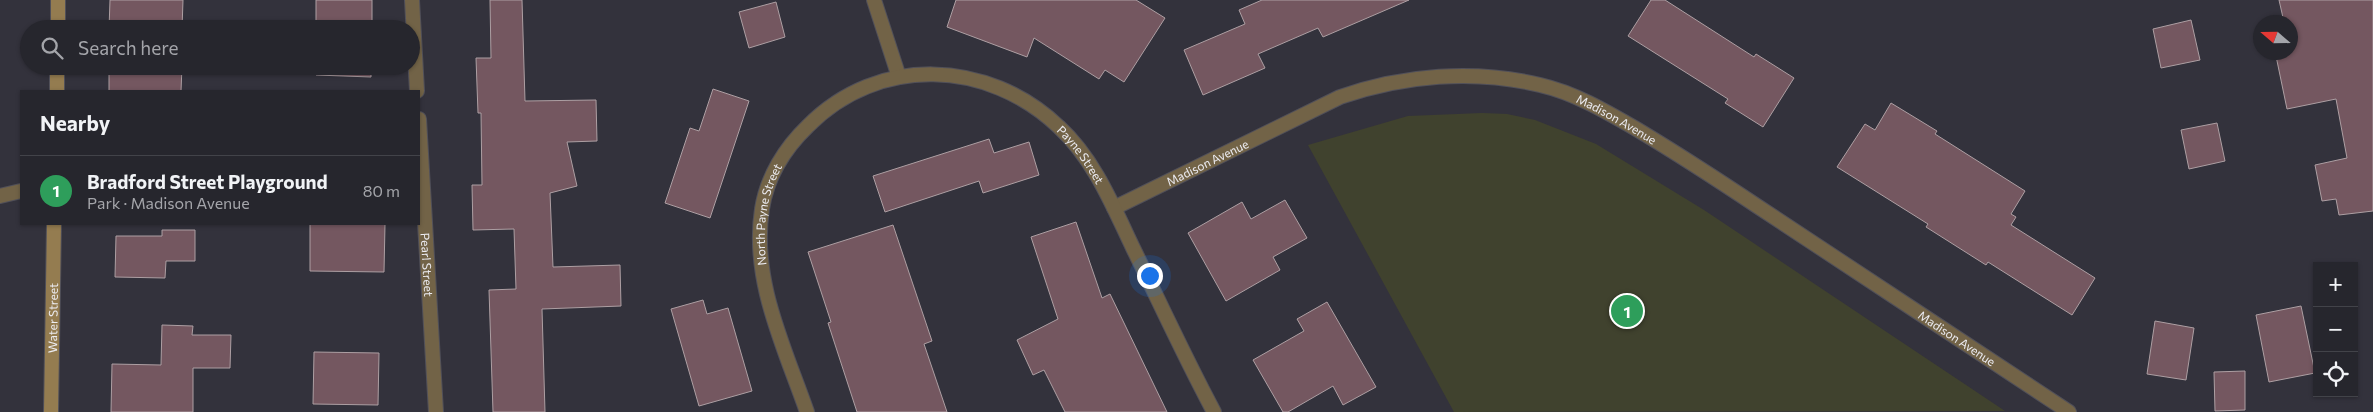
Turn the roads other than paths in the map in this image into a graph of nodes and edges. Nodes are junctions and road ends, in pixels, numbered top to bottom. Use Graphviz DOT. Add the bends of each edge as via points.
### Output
graph roads {
  1 [pos="58,0"];
  2 [pos="412,0"];
  3 [pos="874,0"];
  4 [pos="58,20"];
  5 [pos="413,20"];
  6 [pos="57,75"];
  7 [pos="416,75"];
  8 [pos="899,77"];
  9 [pos="57,90"];
  10 [pos="417,90"];
  11 [pos="420,136"];
  12 [pos="20,191"];
  13 [pos="0,196"];
  14 [pos="1114,208"];
  15 [pos="54,225"];
  16 [pos="51,412"];
  17 [pos="436,412"];
  18 [pos="807,412"];
  19 [pos="1214,412"];
  20 [pos="2070,412"];
  1 -- 4 [label="main road"];
  2 -- 5 [label="street"];
  3 -- 8 [label="street"];
  6 -- 9 [label="main road"];
  7 -- 10 [label="street"];
  8 -- 14 [label="street, Payne Street" via="919,74 958,76 998,87 1040,110 1074,143"];
  8 -- 18 [label="street, North Payne Street" via="857,91 816,117 786,152 767,188 760,232 762,275 766,297"];
  11 -- 17 [label="street, Pearl Street"];
  12 -- 13 [label="street"];
  14 -- 19 [label="street, Payne Street"];
  14 -- 20 [label="street, Madison Avenue" via="1340,97 1365,88 1394,81 1446,77 1498,78 1542,85 1590,104 1674,152"];
  15 -- 16 [label="main road, Water Street"];
}
